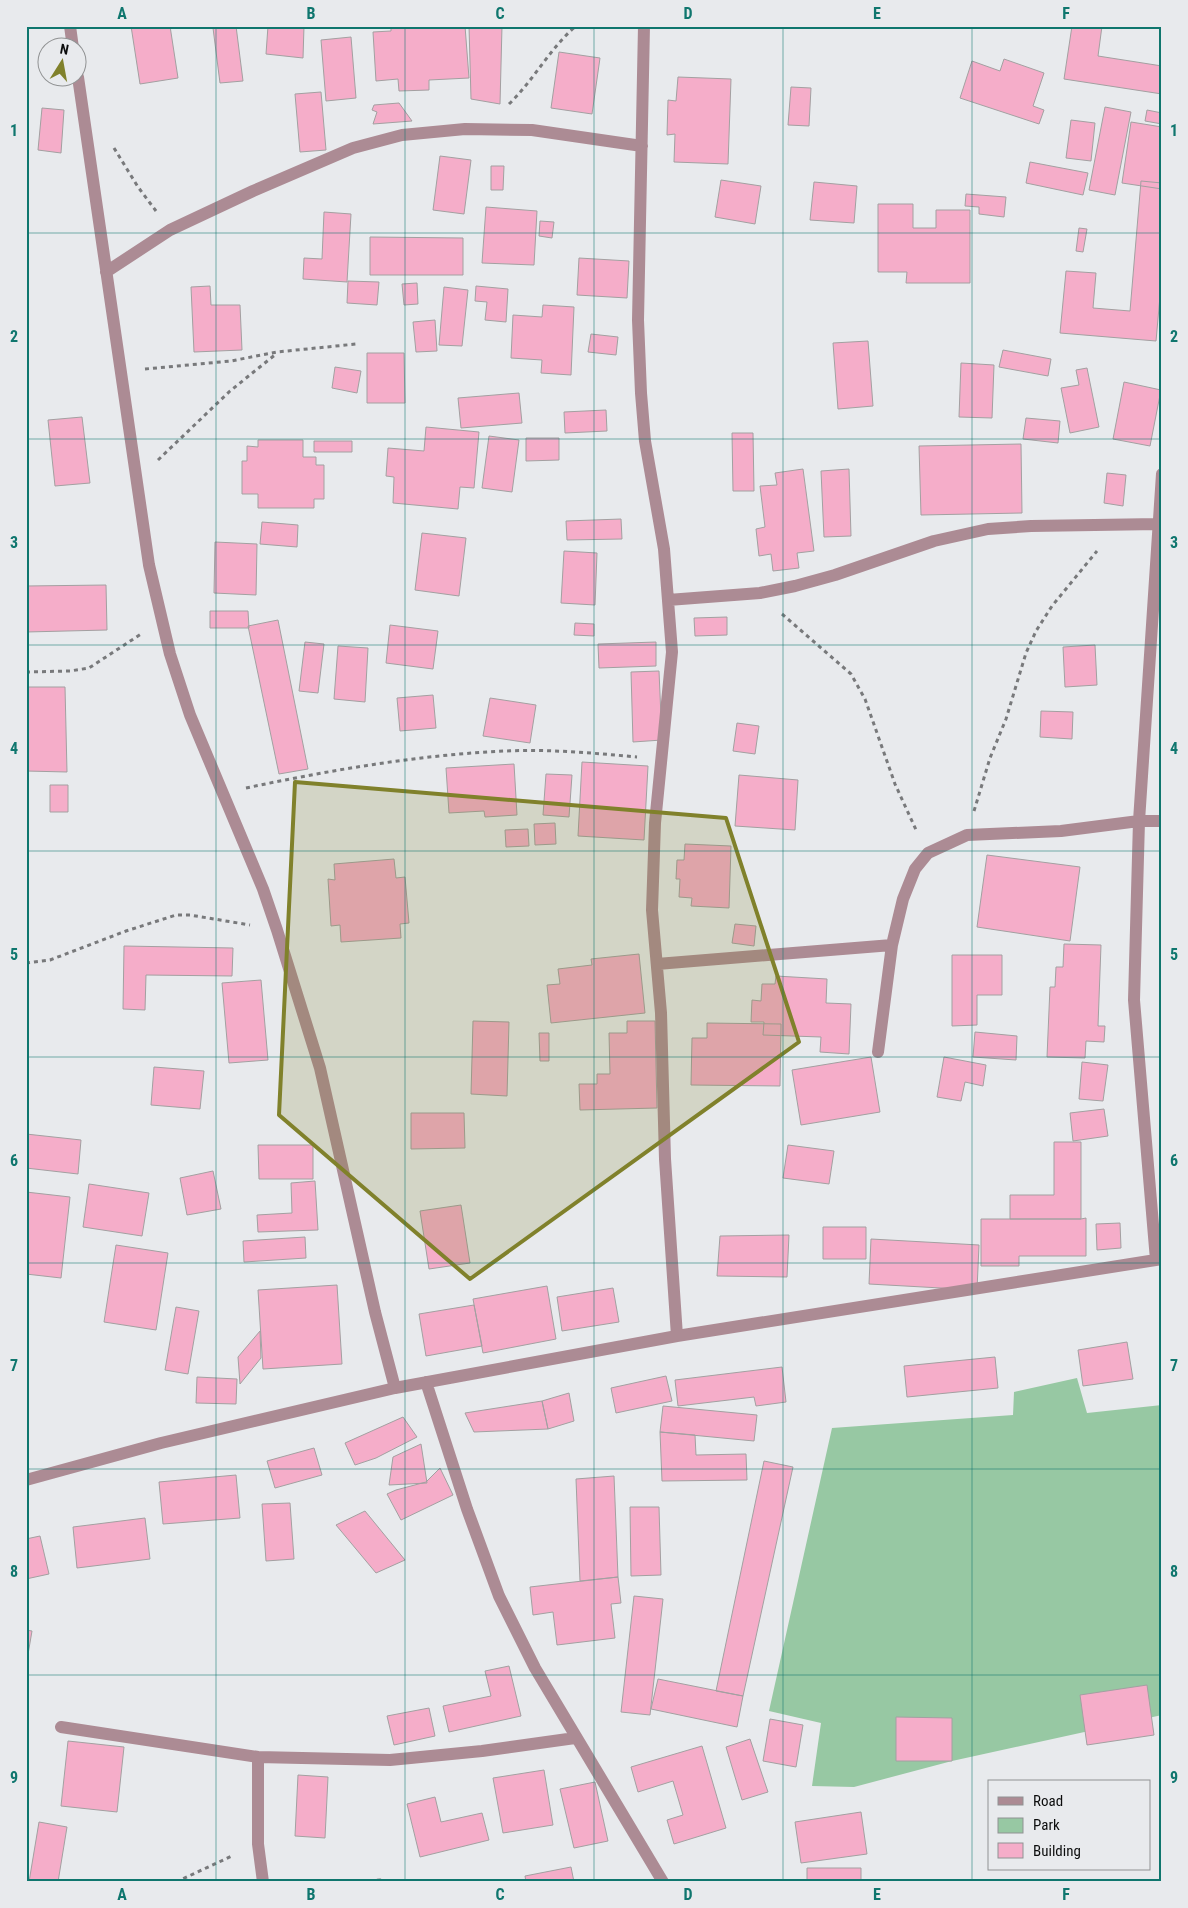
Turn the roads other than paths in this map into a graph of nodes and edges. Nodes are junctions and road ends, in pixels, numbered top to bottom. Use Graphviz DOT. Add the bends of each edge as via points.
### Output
graph roads {
  1 [pos="644,26"];
  2 [pos="80,88"];
  3 [pos="642,146"];
  4 [pos="106,272"];
  5 [pos="1162,474"];
  6 [pos="1158,524"];
  7 [pos="668,600"];
  8 [pos="1139,821"];
  9 [pos="1162,821"];
  10 [pos="892,945"];
  11 [pos="657,964"];
  12 [pos="878,1052"];
  13 [pos="1159,1260"];
  14 [pos="677,1336"];
  15 [pos="426,1382"];
  16 [pos="395,1388"];
  17 [pos="26,1480"];
  18 [pos="61,1727"];
  19 [pos="575,1738"];
  20 [pos="258,1757"];
  21 [pos="262,1882"];
  22 [pos="663,1882"];
  1 -- 3 [label="street"];
  2 -- 4 [label="street"];
  3 -- 4 [label="street" via="532,130 465,129 402,135 353,148 170,230"];
  3 -- 7 [label="street" via="638,320 641,393 645,441 664,549"];
  4 -- 16 [label="street" via="149,565 170,654 190,715 263,889 320,1068"];
  5 -- 6 [label="street"];
  6 -- 7 [label="street" via="988,529 934,541 795,586 760,593"];
  6 -- 8 [label="street"];
  7 -- 11 [label="street" via="672,652 652,867"];
  8 -- 9 [label="street"];
  8 -- 10 [label="street" via="1061,831 967,835 928,853 916,869 903,899"];
  8 -- 13 [label="street" via="1134,1000"];
  10 -- 11 [label="street"];
  10 -- 12 [label="street"];
  11 -- 14 [label="street"];
  13 -- 14 [label="street"];
  14 -- 15 [label="street"];
  15 -- 16 [label="street"];
  15 -- 19 [label="street" via="499,1596"];
  16 -- 17 [label="street" via="161,1443"];
  18 -- 20 [label="street"];
  19 -- 20 [label="street" via="390,1760"];
  19 -- 22 [label="street"];
  20 -- 21 [label="street" via="258,1844"];
}
